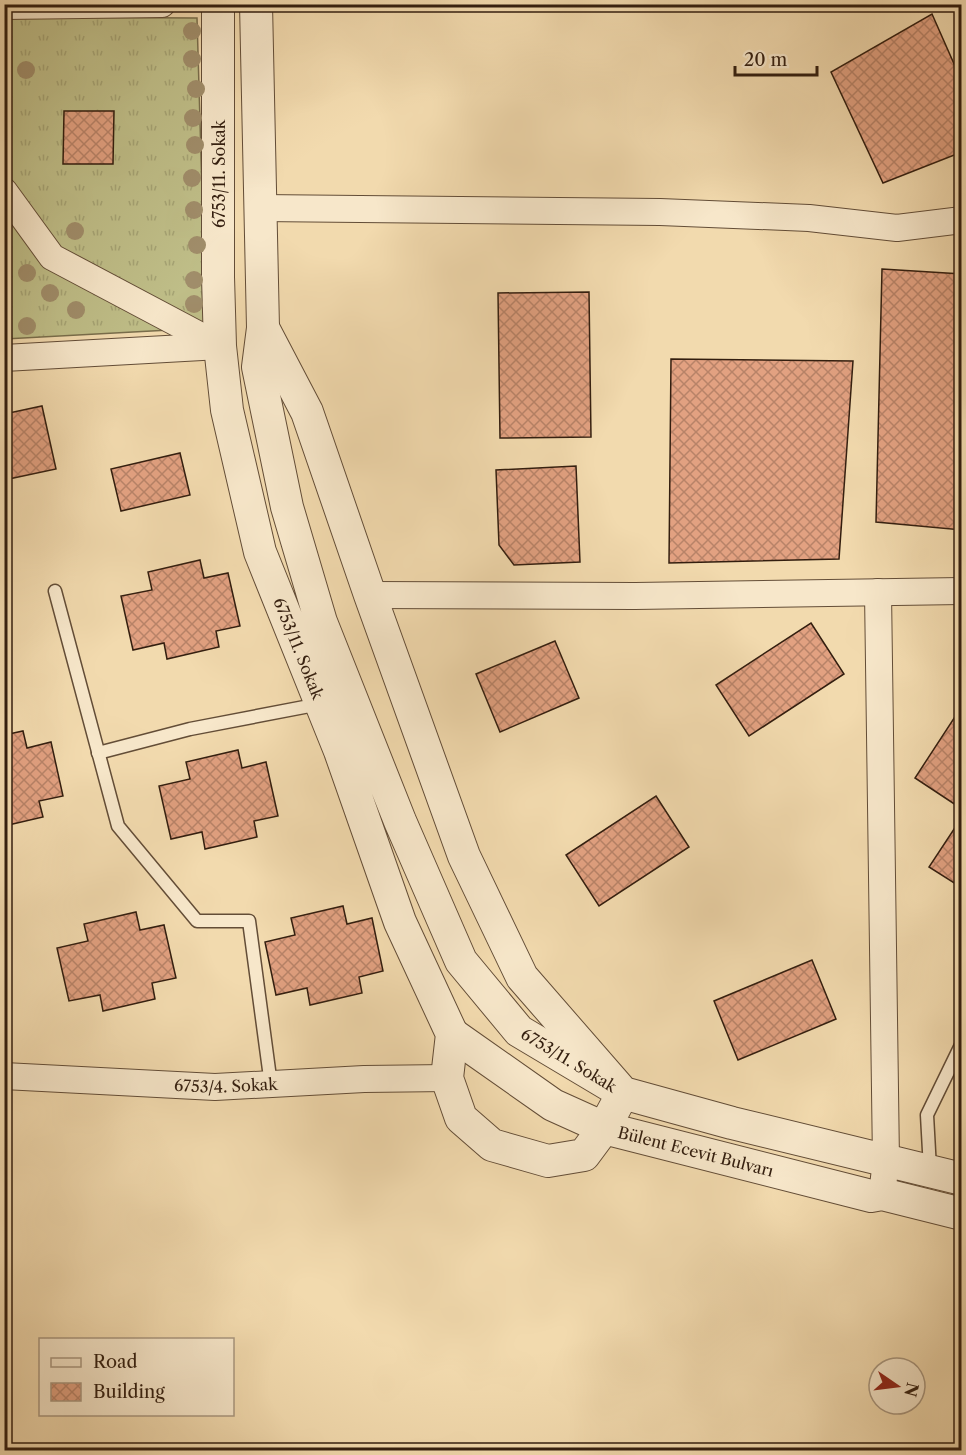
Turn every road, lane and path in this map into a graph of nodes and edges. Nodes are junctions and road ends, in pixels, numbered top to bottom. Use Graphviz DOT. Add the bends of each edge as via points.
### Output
graph roads {
  1 [pos="162,4"];
  2 [pos="218,4"];
  3 [pos="256,4"];
  4 [pos="4,6"];
  5 [pos="4,191"];
  6 [pos="260,208"];
  7 [pos="962,220"];
  8 [pos="263,328"];
  9 [pos="220,346"];
  10 [pos="4,358"];
  11 [pos="55,591"];
  12 [pos="962,591"];
  13 [pos="878,592"];
  14 [pos="370,595"];
  15 [pos="321,704"];
  16 [pos="98,753"];
  17 [pos="452,1034"];
  18 [pos="962,1043"];
  19 [pos="4,1076"];
  20 [pos="447,1077"];
  21 [pos="271,1085"];
  22 [pos="622,1093"];
  23 [pos="604,1128"];
  24 [pos="886,1161"];
  25 [pos="930,1171"];
  26 [pos="962,1179"];
  27 [pos="882,1194"];
  28 [pos="962,1214"];
  1 -- 4 [label="street"];
  2 -- 9 [label="street, 6753/11. Sokak"];
  3 -- 6 [label="street, 6753/11. Sokak"];
  5 -- 9 [label="street" via="52,257"];
  6 -- 7 [label="street" via="660,212 809,218 897,228"];
  6 -- 8 [label="street, 6753/11. Sokak"];
  8 -- 14 [label="street" via="307,412"];
  8 -- 22 [label="street, 6753/11. Sokak" via="258,367 287,507 321,622 461,961 519,1031"];
  9 -- 10 [label="street"];
  9 -- 15 [label="street, 6753/11. Sokak" via="227,410 260,552"];
  11 -- 16 [label="lane"];
  12 -- 13 [label="street"];
  13 -- 14 [label="street"];
  13 -- 24 [label="street"];
  14 -- 22 [label="street" via="464,856 522,977"];
  15 -- 16 [label="lane" via="190,729"];
  15 -- 17 [label="street, 6753/11. Sokak" via="400,922"];
  16 -- 21 [label="lane" via="118,826 198,921 249,921"];
  17 -- 20 [label="street, 6753/11. Sokak"];
  17 -- 23 [label="street, Bülent Ecevit Bulvarı" via="553,1105"];
  18 -- 25 [label="lane" via="927,1115"];
  19 -- 21 [label="street, 6753/4. Sokak" via="215,1087"];
  20 -- 21 [label="street, 6753/4. Sokak"];
  20 -- 23 [label="street, 6753/11. Sokak" via="461,1118 492,1145 548,1161 584,1155"];
  22 -- 23 [label="street, 6753/11. Sokak"];
  22 -- 24 [label="street"];
  23 -- 27 [label="street, Bülent Ecevit Bulvarı" via="871,1196"];
  24 -- 25 [label="street"];
  24 -- 27 [label="street"];
  25 -- 26 [label="street"];
  27 -- 28 [label="street, Bülent Ecevit Bulvarı"];
}
